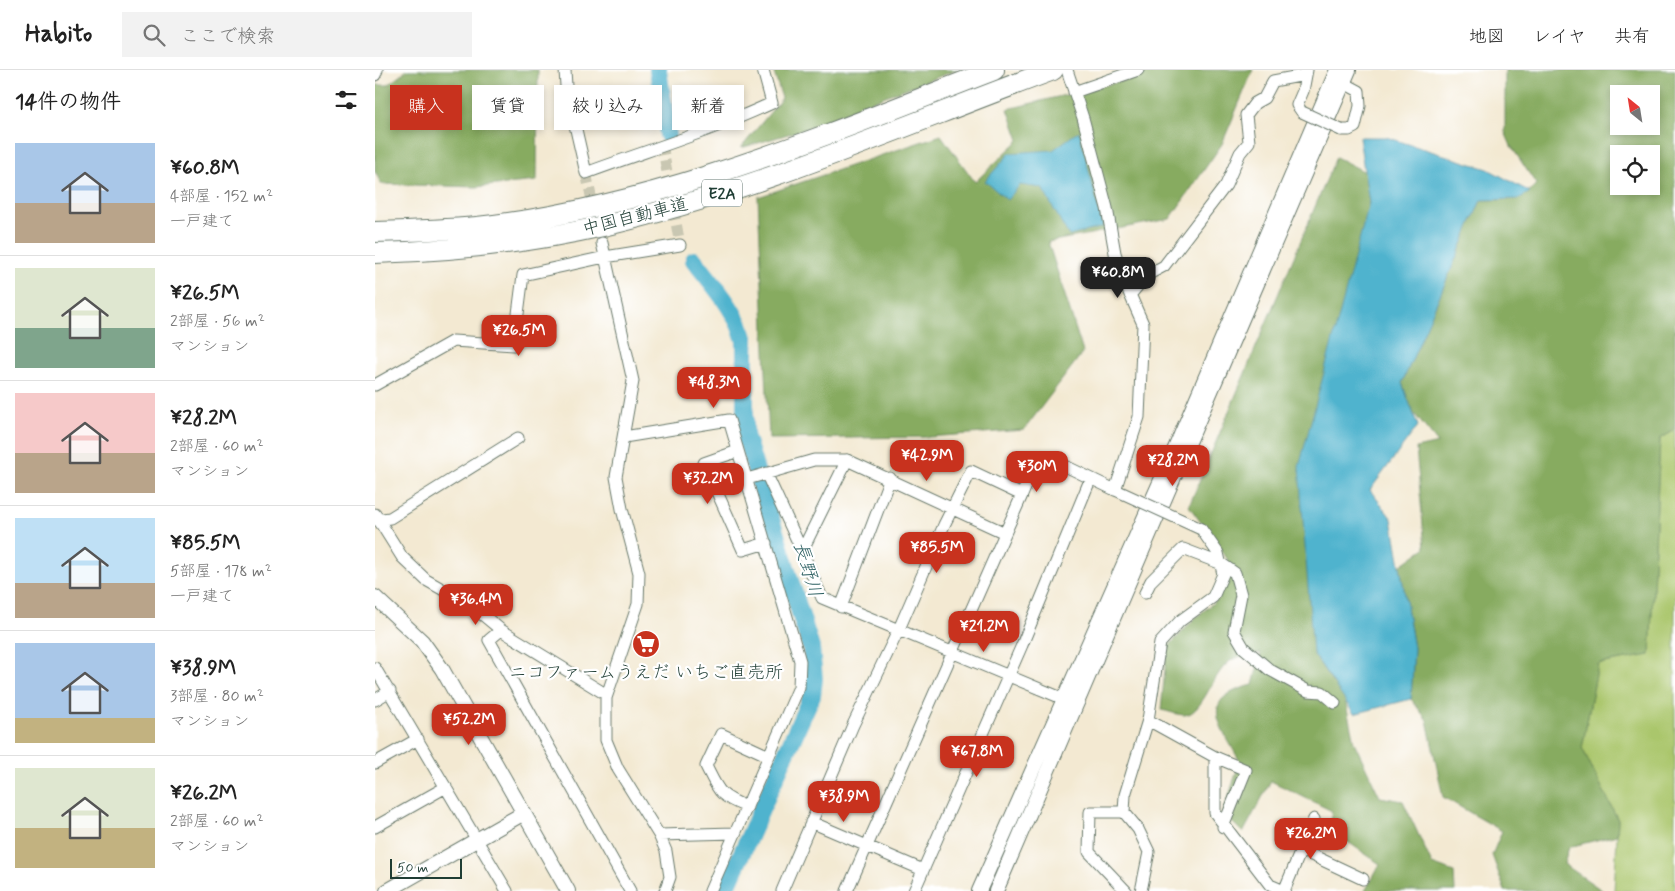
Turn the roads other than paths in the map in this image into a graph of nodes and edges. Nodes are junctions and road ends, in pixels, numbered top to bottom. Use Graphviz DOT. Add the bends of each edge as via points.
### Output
graph roads {
  1 [pos="377,70"];
  2 [pos="565,70"];
  3 [pos="763,70"];
  4 [pos="994,70"];
  5 [pos="1053,70"];
  6 [pos="1067,70"];
  7 [pos="1138,70"];
  8 [pos="1337,70"];
  9 [pos="1306,73"];
  10 [pos="375,75"];
  11 [pos="1346,76"];
  12 [pos="1073,89"];
  13 [pos="375,232"];
  14 [pos="602,243"];
  15 [pos="679,245"];
  16 [pos="375,253"];
  17 [pos="605,257"];
  18 [pos="1130,295"];
  19 [pos="375,385"];
  20 [pos="624,437"];
  21 [pos="518,438"];
  22 [pos="739,451"];
  23 [pos="847,460"];
  24 [pos="766,474"];
  25 [pos="890,478"];
  26 [pos="747,479"];
  27 [pos="1090,480"];
  28 [pos="1117,491"];
  29 [pos="1021,495"];
  30 [pos="952,508"];
  31 [pos="376,518"];
  32 [pos="1005,533"];
  33 [pos="766,544"];
  34 [pos="802,551"];
  35 [pos="1222,564"];
  36 [pos="1145,593"];
  37 [pos="375,597"];
  38 [pos="841,607"];
  39 [pos="899,629"];
  40 [pos="501,630"];
  41 [pos="953,653"];
  42 [pos="375,668"];
  43 [pos="1007,676"];
  44 [pos="390,691"];
  45 [pos="607,695"];
  46 [pos="1064,699"];
  47 [pos="375,700"];
  48 [pos="1335,703"];
  49 [pos="1148,720"];
  50 [pos="418,739"];
  51 [pos="769,756"];
  52 [pos="1215,757"];
  53 [pos="375,763"];
  54 [pos="446,787"];
  55 [pos="747,808"];
  56 [pos="1124,812"];
  57 [pos="524,813"];
  58 [pos="1314,819"];
  59 [pos="811,822"];
  60 [pos="375,827"];
  61 [pos="1223,827"];
  62 [pos="735,833"];
  63 [pos="659,835"];
  64 [pos="477,840"];
  65 [pos="867,847"];
  66 [pos="1301,850"];
  67 [pos="923,870"];
  68 [pos="1363,879"];
  69 [pos="387,891"];
  70 [pos="507,891"];
  71 [pos="568,891"];
  72 [pos="630,891"];
  73 [pos="665,891"];
  74 [pos="710,891"];
  75 [pos="782,891"];
  76 [pos="847,891"];
  77 [pos="914,891"];
  78 [pos="979,891"];
  79 [pos="996,891"];
  80 [pos="1126,891"];
  81 [pos="1141,891"];
  82 [pos="1284,891"];
  1 -- 10 [label="street"];
  2 -- 3 [label="street" via="586,173 662,144 728,124 772,103"];
  4 -- 13 [label="highway, 中国自動車道 / E2A" via="785,149 640,194 478,227"];
  5 -- 16 [label="highway, 中国自動車道 / E2A" via="791,169 665,210 539,239 471,248"];
  6 -- 12 [label="street"];
  7 -- 12 [label="street"];
  8 -- 46 [label="street"];
  9 -- 11 [label="street, bridge" via="1297,105 1302,112 1341,130 1355,127 1360,106 1359,91"];
  9 -- 18 [label="street" via="1273,82 1264,98 1255,103 1246,115 1249,142 1239,153 1225,185 1165,266 1147,275"];
  11 -- 79 [label="street"];
  12 -- 18 [label="street" via="1107,208 1115,253"];
  14 -- 17 [label="street"];
  15 -- 17 [label="street"];
  17 -- 19 [label="street" via="523,275 514,345 453,341"];
  17 -- 20 [label="street" via="633,381"];
  18 -- 28 [label="street" via="1143,324 1139,417"];
  20 -- 22 [label="street" via="729,420"];
  20 -- 45 [label="street" via="616,478 639,573 638,604"];
  21 -- 31 [label="street" via="390,518"];
  22 -- 26 [label="street"];
  22 -- 33 [label="street" via="703,463 743,550"];
  23 -- 24 [label="street" via="814,460"];
  23 -- 25 [label="street"];
  23 -- 34 [label="street"];
  24 -- 26 [label="street"];
  24 -- 34 [label="street"];
  25 -- 30 [label="street"];
  25 -- 38 [label="street"];
  26 -- 33 [label="street"];
  27 -- 28 [label="street"];
  27 -- 29 [label="street" via="1057,462 1030,476"];
  27 -- 43 [label="street"];
  28 -- 35 [label="street, bridge" via="1201,529"];
  29 -- 30 [label="street" via="971,471"];
  29 -- 32 [label="street"];
  30 -- 32 [label="street"];
  30 -- 39 [label="street"];
  31 -- 40 [label="street" via="402,557 426,580 472,606"];
  32 -- 41 [label="street"];
  33 -- 51 [label="street" via="800,661 799,686"];
  34 -- 38 [label="street" via="822,598"];
  35 -- 36 [label="street" via="1183,549 1151,581"];
  35 -- 48 [label="street" via="1235,573 1241,595 1234,631 1244,648 1271,670 1308,691 1322,692"];
  35 -- 49 [label="street" via="1223,574 1213,597 1181,621 1160,643"];
  37 -- 57 [label="street" via="405,623 431,653"];
  38 -- 39 [label="street"];
  39 -- 41 [label="street"];
  39 -- 59 [label="street"];
  40 -- 45 [label="street"];
  40 -- 72 [label="street" via="489,640"];
  41 -- 43 [label="street"];
  41 -- 65 [label="street"];
  42 -- 44 [label="street"];
  43 -- 46 [label="street"];
  43 -- 67 [label="street"];
  44 -- 47 [label="street"];
  44 -- 50 [label="street"];
  45 -- 63 [label="street" via="606,740 618,769"];
  46 -- 78 [label="street"];
  49 -- 52 [label="street"];
  49 -- 56 [label="street" via="1125,795"];
  50 -- 53 [label="street"];
  50 -- 54 [label="street"];
  51 -- 55 [label="street"];
  51 -- 55 [label="street" via="721,734 706,766 726,799"];
  52 -- 61 [label="street" via="1215,814"];
  52 -- 61 [label="street" via="1247,770"];
  54 -- 60 [label="street"];
  54 -- 64 [label="street"];
  55 -- 62 [label="street"];
  56 -- 80 [label="street" via="1090,812 1089,852"];
  56 -- 81 [label="street" via="1138,829 1149,852"];
  57 -- 64 [label="street"];
  57 -- 71 [label="street"];
  58 -- 66 [label="street"];
  59 -- 65 [label="street"];
  59 -- 75 [label="street"];
  61 -- 82 [label="street" via="1249,855 1270,885"];
  62 -- 63 [label="street"];
  62 -- 74 [label="street"];
  63 -- 73 [label="street" via="667,850 670,877"];
  64 -- 69 [label="street"];
  64 -- 70 [label="street"];
  65 -- 67 [label="street"];
  65 -- 76 [label="street"];
  66 -- 68 [label="street"];
  66 -- 82 [label="street"];
  67 -- 77 [label="street"];
}
